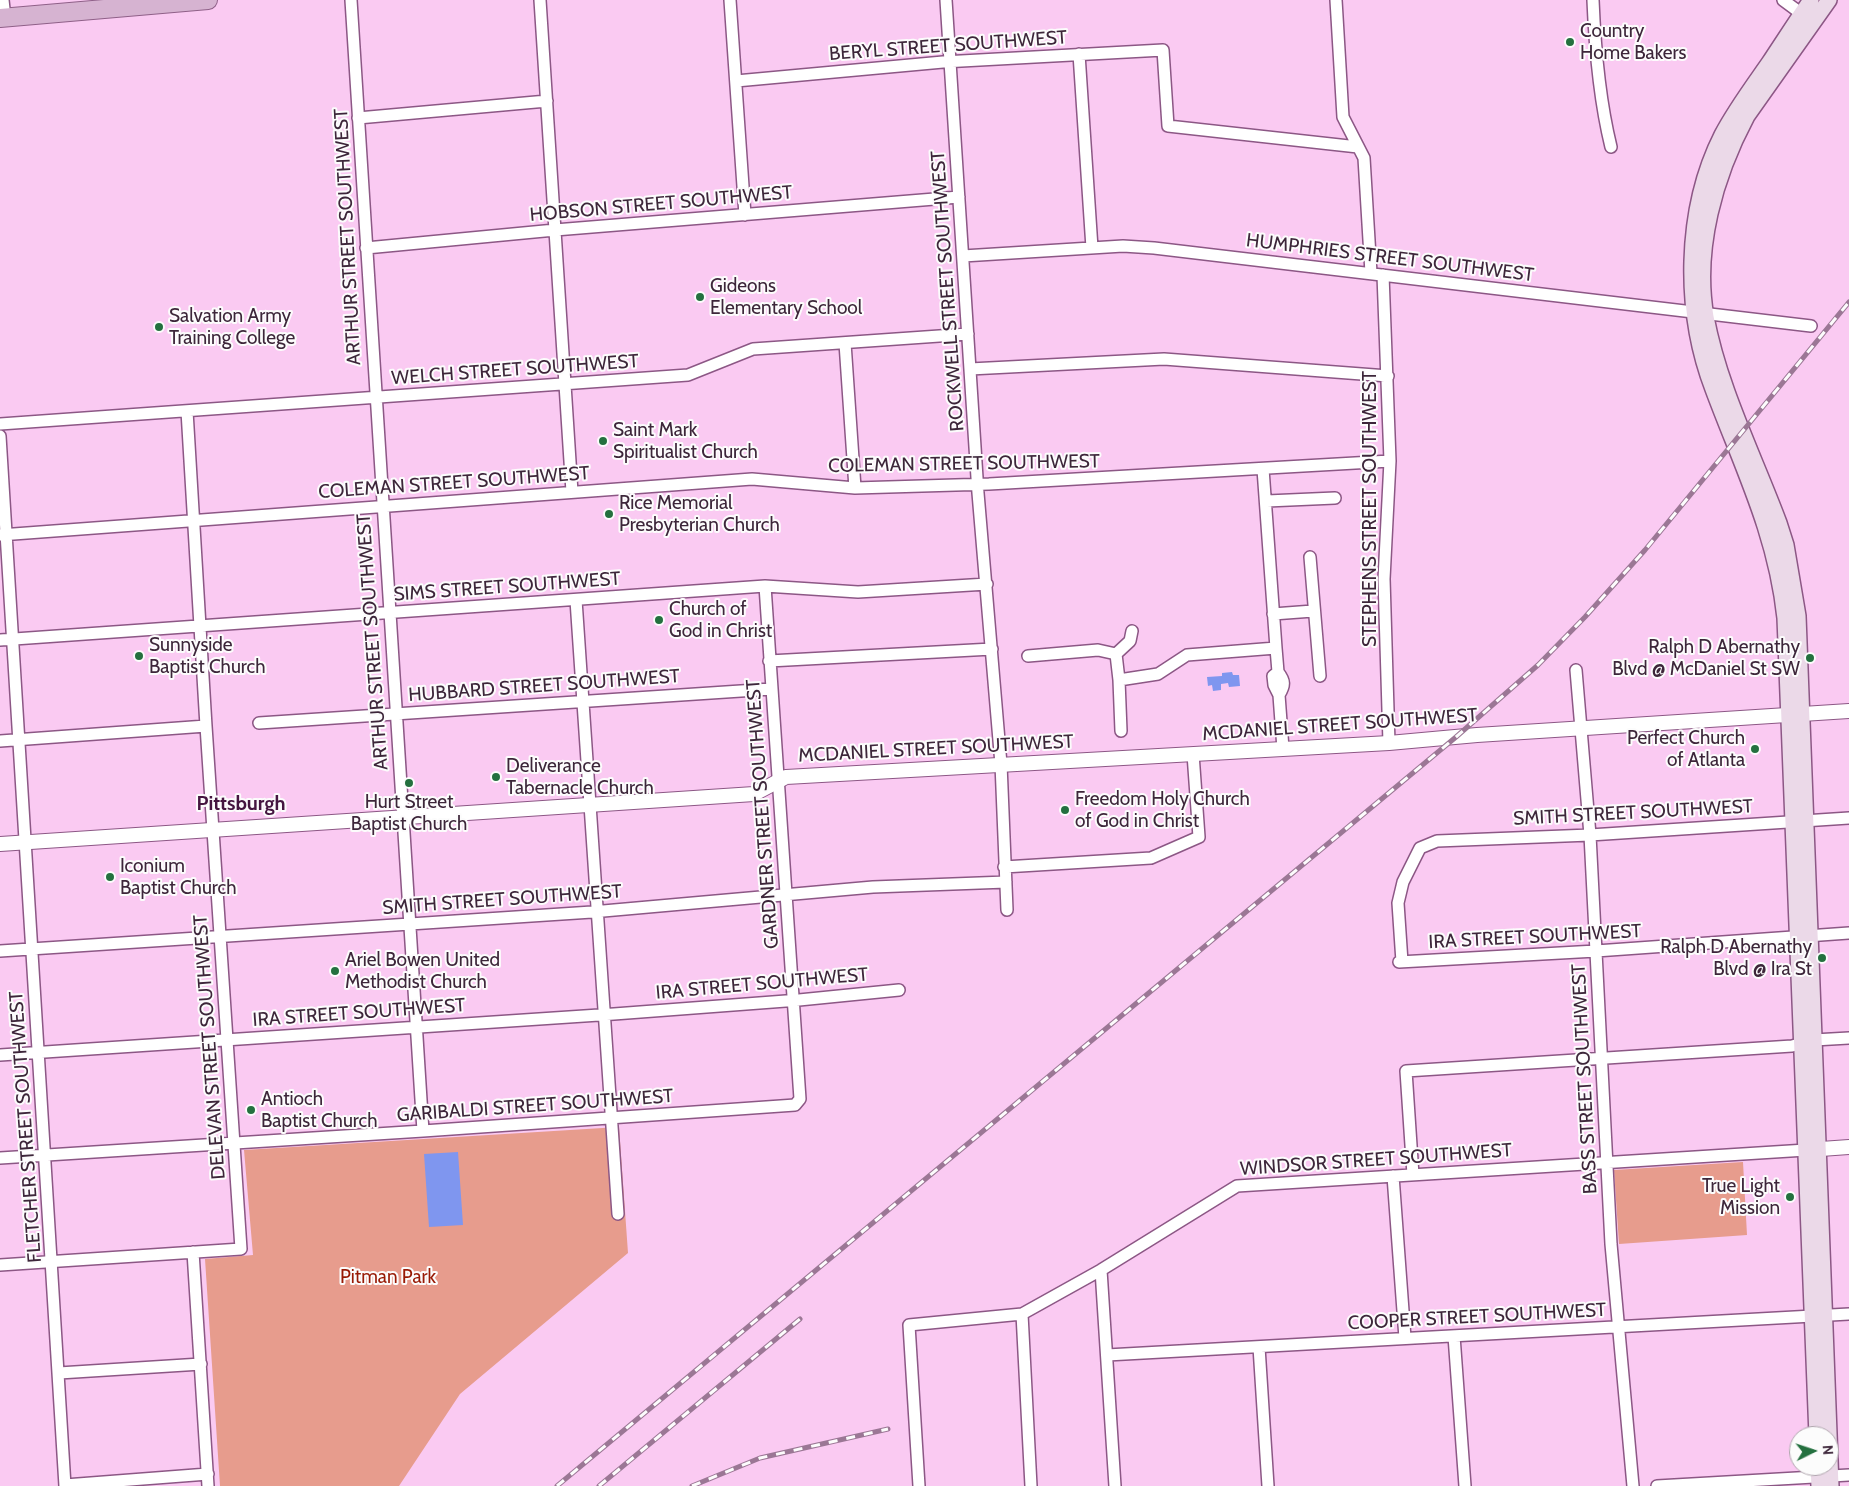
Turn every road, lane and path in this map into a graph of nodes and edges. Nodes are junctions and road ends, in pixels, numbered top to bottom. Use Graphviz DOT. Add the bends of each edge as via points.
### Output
graph roads {
  1 [pos="3,0"];
  2 [pos="201,0"];
  3 [pos="351,0"];
  4 [pos="540,0"];
  5 [pos="730,0"];
  6 [pos="946,0"];
  7 [pos="1336,0"];
  8 [pos="1593,0"];
  9 [pos="1782,0"];
  10 [pos="1812,0"];
  11 [pos="1829,0"];
  12 [pos="2,18"];
  13 [pos="1808,18"];
  14 [pos="1079,54"];
  15 [pos="950,61"];
  16 [pos="736,82"];
  17 [pos="547,101"];
  18 [pos="358,118"];
  19 [pos="1358,147"];
  20 [pos="1611,147"];
  21 [pos="959,198"];
  22 [pos="745,215"];
  23 [pos="555,230"];
  24 [pos="366,248"];
  25 [pos="1092,248"];
  26 [pos="963,256"];
  27 [pos="1377,274"];
  28 [pos="1700,314"];
  29 [pos="1811,326"];
  30 [pos="968,334"];
  31 [pos="845,343"];
  32 [pos="970,369"];
  33 [pos="1388,376"];
  34 [pos="565,384"];
  35 [pos="376,397"];
  36 [pos="187,411"];
  37 [pos="0,424"];
  38 [pos="0,436"];
  39 [pos="1390,461"];
  40 [pos="1263,469"];
  41 [pos="978,485"];
  42 [pos="855,488"];
  43 [pos="572,492"];
  44 [pos="1335,498"];
  45 [pos="1267,501"];
  46 [pos="382,506"];
  47 [pos="194,520"];
  48 [pos="3,535"];
  49 [pos="1310,557"];
  50 [pos="987,584"];
  51 [pos="765,586"];
  52 [pos="576,600"];
  53 [pos="1313,611"];
  54 [pos="389,613"];
  55 [pos="1273,614"];
  56 [pos="200,626"];
  57 [pos="1132,631"];
  58 [pos="12,639"];
  59 [pos="0,640"];
  60 [pos="1276,648"];
  61 [pos="992,649"];
  62 [pos="1116,654"];
  63 [pos="1028,656"];
  64 [pos="770,661"];
  65 [pos="1576,670"];
  66 [pos="1320,676"];
  67 [pos="1119,680"];
  68 [pos="771,689"];
  69 [pos="584,701"];
  70 [pos="1849,711"];
  71 [pos="395,714"];
  72 [pos="1796,714"];
  73 [pos="259,723"];
  74 [pos="206,726"];
  75 [pos="1121,730"];
  76 [pos="1582,730"];
  77 [pos="18,739"];
  78 [pos="0,741"];
  79 [pos="1389,743"];
  80 [pos="1283,749"];
  81 [pos="1193,754"];
  82 [pos="1001,764"];
  83 [pos="778,781"];
  84 [pos="591,804"];
  85 [pos="401,816"];
  86 [pos="1849,818"];
  87 [pos="1799,821"];
  88 [pos="213,828"];
  89 [pos="1590,834"];
  90 [pos="24,842"];
  91 [pos="0,844"];
  92 [pos="1004,868"];
  93 [pos="1006,882"];
  94 [pos="786,894"];
  95 [pos="1007,910"];
  96 [pos="599,912"];
  97 [pos="409,924"];
  98 [pos="1849,933"];
  99 [pos="220,936"];
  100 [pos="1804,936"];
  101 [pos="31,949"];
  102 [pos="0,951"];
  103 [pos="1596,951"];
  104 [pos="1400,962"];
  105 [pos="899,990"];
  106 [pos="794,1000"];
  107 [pos="605,1014"];
  108 [pos="416,1027"];
  109 [pos="1849,1038"];
  110 [pos="227,1040"];
  111 [pos="1808,1042"];
  112 [pos="39,1052"];
  113 [pos="0,1055"];
  114 [pos="1602,1059"];
  115 [pos="800,1099"];
  116 [pos="612,1118"];
  117 [pos="423,1131"];
  118 [pos="234,1142"];
  119 [pos="1849,1148"];
  120 [pos="1813,1150"];
  121 [pos="45,1154"];
  122 [pos="0,1158"];
  123 [pos="1607,1163"];
  124 [pos="1413,1175"];
  125 [pos="1393,1176"];
  126 [pos="618,1214"];
  127 [pos="193,1252"];
  128 [pos="52,1261"];
  129 [pos="0,1265"];
  130 [pos="1101,1270"];
  131 [pos="1022,1314"];
  132 [pos="1849,1314"];
  133 [pos="1819,1316"];
  134 [pos="1617,1326"];
  135 [pos="1454,1336"];
  136 [pos="1405,1338"];
  137 [pos="1259,1347"];
  138 [pos="1107,1355"];
  139 [pos="201,1364"];
  140 [pos="59,1373"];
  141 [pos="1817,1426"];
  142 [pos="1849,1475"];
  143 [pos="1823,1478"];
  144 [pos="208,1480"];
  145 [pos="65,1486"];
  146 [pos="919,1486"];
  147 [pos="1031,1486"];
  148 [pos="1115,1486"];
  149 [pos="1268,1486"];
  150 [pos="1465,1486"];
  151 [pos="1633,1486"];
  152 [pos="1658,1486"];
  1 -- 12 [label="street"];
  2 -- 12 [label="main road"];
  3 -- 18 [label="street, ARTHUR STREET SOUTHWEST"];
  4 -- 17 [label="street"];
  5 -- 16 [label="street"];
  6 -- 15 [label="street, ROCKWELL STREET SOUTHWEST"];
  7 -- 19 [label="street, STEPHENS STREET SOUTHWEST" via="1343,118"];
  8 -- 20 [label="street" via="1596,61"];
  9 -- 13 [label="street"];
  10 -- 13 [label="main road"];
  11 -- 13 [label="main road"];
  13 -- 28 [label="main road" via="1736,111 1721,137 1699,198 1692,242"];
  14 -- 15 [label="street, BERYL STREET SOUTHWEST"];
  14 -- 19 [label="street, BERYL STREET SOUTHWEST" via="1163,50 1168,126"];
  14 -- 25 [label="street"];
  15 -- 16 [label="street, BERYL STREET SOUTHWEST"];
  15 -- 21 [label="street, ROCKWELL STREET SOUTHWEST"];
  16 -- 22 [label="street"];
  17 -- 18 [label="street"];
  17 -- 23 [label="street"];
  18 -- 24 [label="street, ARTHUR STREET SOUTHWEST"];
  19 -- 27 [label="street, STEPHENS STREET SOUTHWEST" via="1364,158"];
  21 -- 22 [label="street, HOBSON STREET SOUTHWEST"];
  21 -- 26 [label="street, ROCKWELL STREET SOUTHWEST"];
  22 -- 23 [label="street, HOBSON STREET SOUTHWEST"];
  23 -- 24 [label="street, HOBSON STREET SOUTHWEST"];
  23 -- 34 [label="street"];
  24 -- 35 [label="street, ARTHUR STREET SOUTHWEST"];
  25 -- 26 [label="street, HUMPHRIES STREET SOUTHWEST"];
  25 -- 27 [label="street, HUMPHRIES STREET SOUTHWEST" via="1154,248"];
  26 -- 30 [label="street, ROCKWELL STREET SOUTHWEST"];
  27 -- 28 [label="street, HUMPHRIES STREET SOUTHWEST"];
  27 -- 33 [label="street, STEPHENS STREET SOUTHWEST"];
  28 -- 29 [label="street, HUMPHRIES STREET SOUTHWEST"];
  28 -- 72 [label="main road" via="1698,342 1707,372 1758,500 1776,560"];
  30 -- 31 [label="street, WELCH STREET SOUTHWEST"];
  30 -- 32 [label="street, ROCKWELL STREET SOUTHWEST"];
  31 -- 34 [label="street, WELCH STREET SOUTHWEST" via="753,349 688,376"];
  31 -- 42 [label="street"];
  32 -- 33 [label="street" via="1164,359"];
  32 -- 41 [label="street, ROCKWELL STREET SOUTHWEST"];
  33 -- 39 [label="street, STEPHENS STREET SOUTHWEST"];
  34 -- 35 [label="street, WELCH STREET SOUTHWEST"];
  34 -- 43 [label="street"];
  35 -- 36 [label="street, WELCH STREET SOUTHWEST"];
  35 -- 46 [label="street, ARTHUR STREET SOUTHWEST"];
  36 -- 37 [label="street, WELCH STREET SOUTHWEST"];
  36 -- 47 [label="street, DELEVAN STREET SOUTHWEST"];
  38 -- 48 [label="street, FLETCHER STREET SOUTHWEST"];
  39 -- 40 [label="street, COLEMAN STREET SOUTHWEST"];
  39 -- 79 [label="street, STEPHENS STREET SOUTHWEST" via="1384,579"];
  40 -- 41 [label="street, COLEMAN STREET SOUTHWEST"];
  40 -- 45 [label="street"];
  41 -- 42 [label="street, COLEMAN STREET SOUTHWEST"];
  41 -- 50 [label="street, ROCKWELL STREET SOUTHWEST"];
  42 -- 43 [label="street, COLEMAN STREET SOUTHWEST" via="752,479"];
  43 -- 46 [label="street, COLEMAN STREET SOUTHWEST"];
  44 -- 45 [label="street"];
  45 -- 55 [label="street"];
  46 -- 47 [label="street, COLEMAN STREET SOUTHWEST"];
  46 -- 54 [label="street, ARTHUR STREET SOUTHWEST"];
  47 -- 48 [label="street, COLEMAN STREET SOUTHWEST"];
  47 -- 56 [label="street, DELEVAN STREET SOUTHWEST"];
  48 -- 58 [label="street, FLETCHER STREET SOUTHWEST"];
  49 -- 53 [label="street"];
  50 -- 51 [label="street, SIMS STREET SOUTHWEST" via="858,592"];
  50 -- 61 [label="street, ROCKWELL STREET SOUTHWEST"];
  51 -- 52 [label="street, SIMS STREET SOUTHWEST"];
  51 -- 64 [label="street, GARDNER STREET SOUTHWEST"];
  52 -- 54 [label="street, SIMS STREET SOUTHWEST"];
  52 -- 69 [label="street"];
  53 -- 55 [label="street"];
  53 -- 66 [label="street"];
  54 -- 56 [label="street, SIMS STREET SOUTHWEST"];
  54 -- 71 [label="street, ARTHUR STREET SOUTHWEST"];
  55 -- 60 [label="street"];
  56 -- 58 [label="street, SIMS STREET SOUTHWEST"];
  56 -- 74 [label="street, DELEVAN STREET SOUTHWEST"];
  57 -- 62 [label="street" via="1130,641"];
  58 -- 59 [label="street, SIMS STREET SOUTHWEST"];
  58 -- 77 [label="street, FLETCHER STREET SOUTHWEST"];
  60 -- 67 [label="street" via="1187,656 1158,674"];
  60 -- 80 [label="street" via="1278,672 1273,676 1279,695"];
  61 -- 64 [label="street"];
  61 -- 82 [label="street, ROCKWELL STREET SOUTHWEST"];
  62 -- 63 [label="street" via="1098,650"];
  62 -- 67 [label="street"];
  64 -- 68 [label="street, GARDNER STREET SOUTHWEST"];
  65 -- 76 [label="street, BASS STREET SOUTHWEST"];
  67 -- 75 [label="street"];
  68 -- 69 [label="street, HUBBARD STREET SOUTHWEST"];
  68 -- 83 [label="street, GARDNER STREET SOUTHWEST"];
  69 -- 71 [label="street, HUBBARD STREET SOUTHWEST"];
  69 -- 84 [label="street"];
  70 -- 72 [label="street, MCDANIEL STREET SOUTHWEST"];
  71 -- 73 [label="street, HUBBARD STREET SOUTHWEST"];
  71 -- 85 [label="street, ARTHUR STREET SOUTHWEST"];
  72 -- 76 [label="street, MCDANIEL STREET SOUTHWEST"];
  72 -- 87 [label="main road"];
  74 -- 77 [label="street"];
  74 -- 88 [label="street, DELEVAN STREET SOUTHWEST"];
  76 -- 79 [label="street, MCDANIEL STREET SOUTHWEST"];
  76 -- 89 [label="street, BASS STREET SOUTHWEST"];
  77 -- 78 [label="street"];
  77 -- 90 [label="street, FLETCHER STREET SOUTHWEST"];
  79 -- 80 [label="street, MCDANIEL STREET SOUTHWEST"];
  80 -- 81 [label="street, MCDANIEL STREET SOUTHWEST"];
  81 -- 82 [label="street, MCDANIEL STREET SOUTHWEST"];
  81 -- 92 [label="street" via="1199,837 1152,858"];
  82 -- 83 [label="street, MCDANIEL STREET SOUTHWEST" via="786,777"];
  82 -- 92 [label="street, ROCKWELL STREET SOUTHWEST"];
  83 -- 84 [label="street, MCDANIEL STREET SOUTHWEST" via="754,794"];
  83 -- 94 [label="street, GARDNER STREET SOUTHWEST"];
  84 -- 85 [label="street, MCDANIEL STREET SOUTHWEST"];
  84 -- 96 [label="street"];
  85 -- 88 [label="street, MCDANIEL STREET SOUTHWEST"];
  85 -- 97 [label="street, ARTHUR STREET SOUTHWEST"];
  86 -- 87 [label="street, SMITH STREET SOUTHWEST"];
  87 -- 89 [label="street, SMITH STREET SOUTHWEST"];
  87 -- 100 [label="main road"];
  88 -- 90 [label="street, MCDANIEL STREET SOUTHWEST"];
  88 -- 99 [label="street, DELEVAN STREET SOUTHWEST"];
  89 -- 103 [label="street, BASS STREET SOUTHWEST"];
  89 -- 104 [label="street, SMITH STREET SOUTHWEST" via="1437,841 1420,848 1403,882 1398,903"];
  90 -- 91 [label="street, MCDANIEL STREET SOUTHWEST"];
  90 -- 101 [label="street, FLETCHER STREET SOUTHWEST"];
  92 -- 93 [label="street, ROCKWELL STREET SOUTHWEST"];
  93 -- 94 [label="street, SMITH STREET SOUTHWEST"];
  93 -- 95 [label="street, ROCKWELL STREET SOUTHWEST"];
  94 -- 96 [label="street, SMITH STREET SOUTHWEST"];
  94 -- 106 [label="street, GARDNER STREET SOUTHWEST"];
  96 -- 97 [label="street, SMITH STREET SOUTHWEST"];
  96 -- 107 [label="street"];
  97 -- 99 [label="street, SMITH STREET SOUTHWEST"];
  97 -- 108 [label="street, ARTHUR STREET SOUTHWEST"];
  98 -- 100 [label="street, IRA STREET SOUTHWEST"];
  99 -- 101 [label="street, SMITH STREET SOUTHWEST"];
  99 -- 110 [label="street, DELEVAN STREET SOUTHWEST"];
  100 -- 103 [label="street, IRA STREET SOUTHWEST"];
  100 -- 111 [label="main road"];
  101 -- 102 [label="street, SMITH STREET SOUTHWEST"];
  101 -- 112 [label="street, FLETCHER STREET SOUTHWEST"];
  103 -- 104 [label="street, IRA STREET SOUTHWEST"];
  103 -- 114 [label="street, BASS STREET SOUTHWEST"];
  105 -- 106 [label="street, IRA STREET SOUTHWEST"];
  106 -- 107 [label="street, IRA STREET SOUTHWEST"];
  106 -- 115 [label="street, GARDNER STREET SOUTHWEST"];
  107 -- 108 [label="street, IRA STREET SOUTHWEST"];
  107 -- 116 [label="street"];
  108 -- 110 [label="street, IRA STREET SOUTHWEST"];
  108 -- 117 [label="street, ARTHUR STREET SOUTHWEST"];
  109 -- 111 [label="street"];
  110 -- 112 [label="street, IRA STREET SOUTHWEST"];
  110 -- 118 [label="street, DELEVAN STREET SOUTHWEST"];
  111 -- 114 [label="street"];
  111 -- 120 [label="main road"];
  112 -- 113 [label="street, IRA STREET SOUTHWEST"];
  112 -- 121 [label="street, FLETCHER STREET SOUTHWEST"];
  114 -- 123 [label="street, BASS STREET SOUTHWEST"];
  114 -- 124 [label="street" via="1406,1071"];
  115 -- 116 [label="street, GARIBALDI STREET SOUTHWEST" via="795,1105"];
  116 -- 117 [label="street, GARIBALDI STREET SOUTHWEST"];
  116 -- 126 [label="street"];
  117 -- 118 [label="street, GARIBALDI STREET SOUTHWEST"];
  118 -- 121 [label="street, GARIBALDI STREET SOUTHWEST"];
  118 -- 127 [label="street, DELEVAN STREET SOUTHWEST" via="241,1249"];
  119 -- 120 [label="street, WINDSOR STREET SOUTHWEST"];
  120 -- 123 [label="street, WINDSOR STREET SOUTHWEST"];
  120 -- 133 [label="main road"];
  121 -- 122 [label="street, GARIBALDI STREET SOUTHWEST"];
  121 -- 128 [label="street, FLETCHER STREET SOUTHWEST"];
  123 -- 124 [label="street, WINDSOR STREET SOUTHWEST"];
  123 -- 134 [label="street, BASS STREET SOUTHWEST"];
  124 -- 125 [label="street, WINDSOR STREET SOUTHWEST"];
  125 -- 130 [label="street, WINDSOR STREET SOUTHWEST" via="1237,1186"];
  125 -- 136 [label="street"];
  127 -- 128 [label="street"];
  127 -- 139 [label="street"];
  128 -- 129 [label="street"];
  128 -- 140 [label="street, FLETCHER STREET SOUTHWEST"];
  130 -- 131 [label="street, WINDSOR STREET SOUTHWEST"];
  130 -- 138 [label="street"];
  131 -- 146 [label="street, WINDSOR STREET SOUTHWEST" via="909,1325"];
  131 -- 147 [label="street"];
  132 -- 133 [label="street, COOPER STREET SOUTHWEST"];
  133 -- 134 [label="street, COOPER STREET SOUTHWEST"];
  133 -- 141 [label="main road"];
  133 -- 143 [label="main road"];
  134 -- 135 [label="street, COOPER STREET SOUTHWEST"];
  134 -- 151 [label="street, BASS STREET SOUTHWEST"];
  135 -- 136 [label="street, COOPER STREET SOUTHWEST"];
  135 -- 150 [label="street"];
  136 -- 137 [label="street, COOPER STREET SOUTHWEST"];
  137 -- 138 [label="street, COOPER STREET SOUTHWEST"];
  137 -- 149 [label="street"];
  138 -- 148 [label="street"];
  139 -- 140 [label="street"];
  139 -- 144 [label="street"];
  140 -- 145 [label="street, FLETCHER STREET SOUTHWEST"];
  142 -- 143 [label="street"];
  143 -- 152 [label="street"];
  144 -- 145 [label="street"];
}
